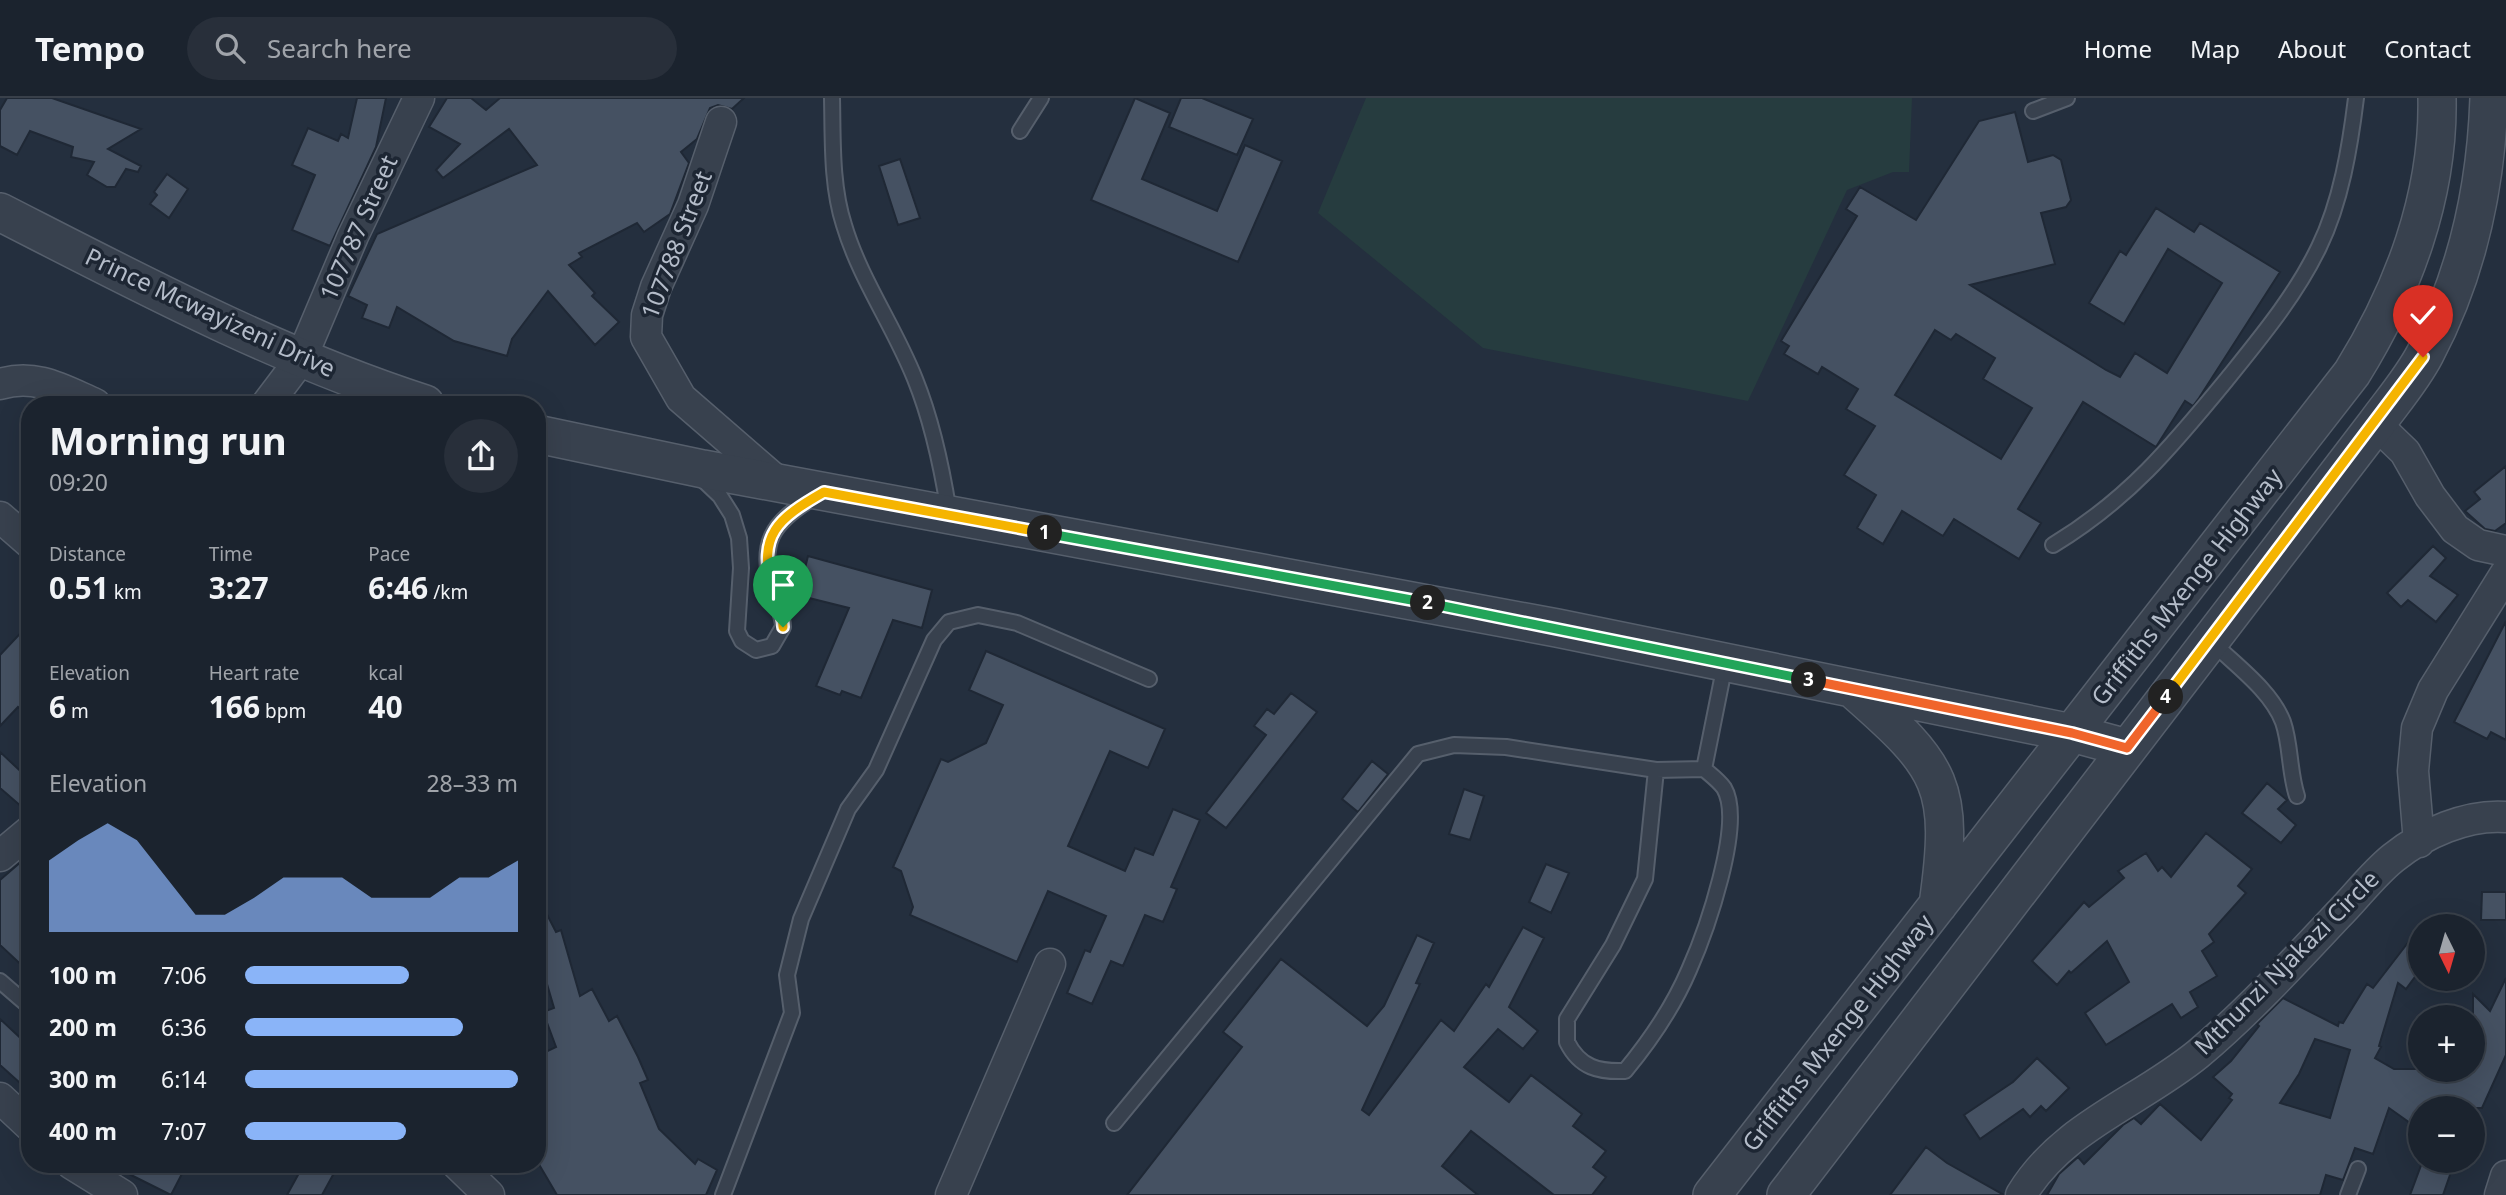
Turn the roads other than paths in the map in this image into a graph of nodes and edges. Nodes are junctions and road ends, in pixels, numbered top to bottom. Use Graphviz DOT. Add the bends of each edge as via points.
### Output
graph roads {
  1 [pos="419,98"];
  2 [pos="832,98"];
  3 [pos="1041,98"];
  4 [pos="2067,98"];
  5 [pos="2356,98"];
  6 [pos="2437,98"];
  7 [pos="2494,110"];
  8 [pos="2033,111"];
  9 [pos="722,122"];
  10 [pos="1020,131"];
  11 [pos="0,212"];
  12 [pos="301,359"];
  13 [pos="0,384"];
  14 [pos="76,396"];
  15 [pos="273,396"];
  16 [pos="403,396"];
  17 [pos="2376,424"];
  18 [pos="546,436"];
  19 [pos="689,467"];
  20 [pos="779,484"];
  21 [pos="824,492"];
  22 [pos="949,515"];
  23 [pos="0,517"];
  24 [pos="21,535"];
  25 [pos="2053,545"];
  26 [pos="2506,551"];
  27 [pos="2506,573"];
  28 [pos="2210,640"];
  29 [pos="1725,662"];
  30 [pos="1149,679"];
  31 [pos="1854,690"];
  32 [pos="2072,733"];
  33 [pos="2127,748"];
  34 [pos="1704,769"];
  35 [pos="1656,770"];
  36 [pos="2297,796"];
  37 [pos="2506,817"];
  38 [pos="21,838"];
  39 [pos="2419,842"];
  40 [pos="0,856"];
  41 [pos="1938,906"];
  42 [pos="1051,964"];
  43 [pos="0,981"];
  44 [pos="21,999"];
  45 [pos="0,1098"];
  46 [pos="21,1118"];
  47 [pos="1114,1123"];
  48 [pos="2358,1169"];
  49 [pos="87,1173"];
  50 [pos="466,1173"];
  51 [pos="2506,1176"];
  52 [pos="122,1195"];
  53 [pos="489,1195"];
  54 [pos="723,1195"];
  55 [pos="951,1195"];
  56 [pos="1713,1195"];
  57 [pos="1786,1195"];
  58 [pos="2021,1195"];
  59 [pos="2348,1195"];
  60 [pos="2500,1195"];
  1 -- 12 [label="street, 107787 Street"];
  2 -- 22 [label="lane" via="843,223 916,379 943,470"];
  3 -- 10 [label="lane"];
  4 -- 8 [label="lane"];
  5 -- 25 [label="lane" via="2333,209 2320,246 2295,289 2263,335 2150,470 2096,519"];
  6 -- 32 [label="street, Griffiths Mxenge Highway" via="2424,209 2396,292 2376,334 2334,400"];
  7 -- 17 [label="street, Griffiths Mxenge Highway" via="2476,212 2448,309 2423,357"];
  9 -- 20 [label="street, 107788 Street" via="693,205 656,287 646,337 681,398"];
  11 -- 12 [label="street, Prince Mcwayizeni Drive" via="204,316"];
  12 -- 15 [label="street, 107787 Street"];
  12 -- 16 [label="street, Prince Mcwayizeni Drive"];
  13 -- 14 [label="street" via="40,381"];
  17 -- 26 [label="street" via="2405,452 2455,529 2477,545"];
  17 -- 28 [label="street, Griffiths Mxenge Highway"];
  18 -- 19 [label="street"];
  19 -- 20 [label="street"];
  19 -- 21 [label="lane" via="732,514 741,568 737,631 747,646 756,650 772,646 783,627 769,576 767,549 774,528 789,512"];
  20 -- 21 [label="street"];
  21 -- 22 [label="street"];
  22 -- 29 [label="street"];
  23 -- 24 [label="street"];
  27 -- 39 [label="street" via="2433,690 2417,728 2413,771"];
  28 -- 33 [label="street, Griffiths Mxenge Highway"];
  28 -- 36 [label="lane" via="2275,707 2283,722"];
  29 -- 31 [label="street"];
  29 -- 34 [label="lane"];
  30 -- 54 [label="lane" via="1017,624 978,615 949,622 934,640 894,735 848,809 801,919 787,975 792,1013"];
  31 -- 32 [label="street"];
  31 -- 41 [label="street" via="1910,739 1939,788 1946,822"];
  32 -- 33 [label="street"];
  32 -- 41 [label="street, Griffiths Mxenge Highway"];
  33 -- 57 [label="street, Griffiths Mxenge Highway"];
  34 -- 35 [label="lane"];
  34 -- 35 [label="lane" via="1725,789 1731,820 1726,859 1711,908 1689,971 1642,1051 1625,1071 1601,1072 1571,1050 1567,1019 1613,945 1645,879"];
  35 -- 47 [label="lane" via="1506,747 1454,745 1418,754"];
  37 -- 39 [label="street, Mthunzi Njakazi Circle" via="2491,816 2442,828"];
  38 -- 40 [label="street"];
  39 -- 58 [label="street, Mthunzi Njakazi Circle" via="2393,858 2288,969 2197,1055 2056,1150"];
  41 -- 56 [label="street, Griffiths Mxenge Highway"];
  42 -- 55 [label="street"];
  43 -- 44 [label="lane"];
  45 -- 46 [label="street"];
  48 -- 59 [label="lane"];
  49 -- 52 [label="street"];
  50 -- 53 [label="street"];
  51 -- 60 [label="street"];
}
